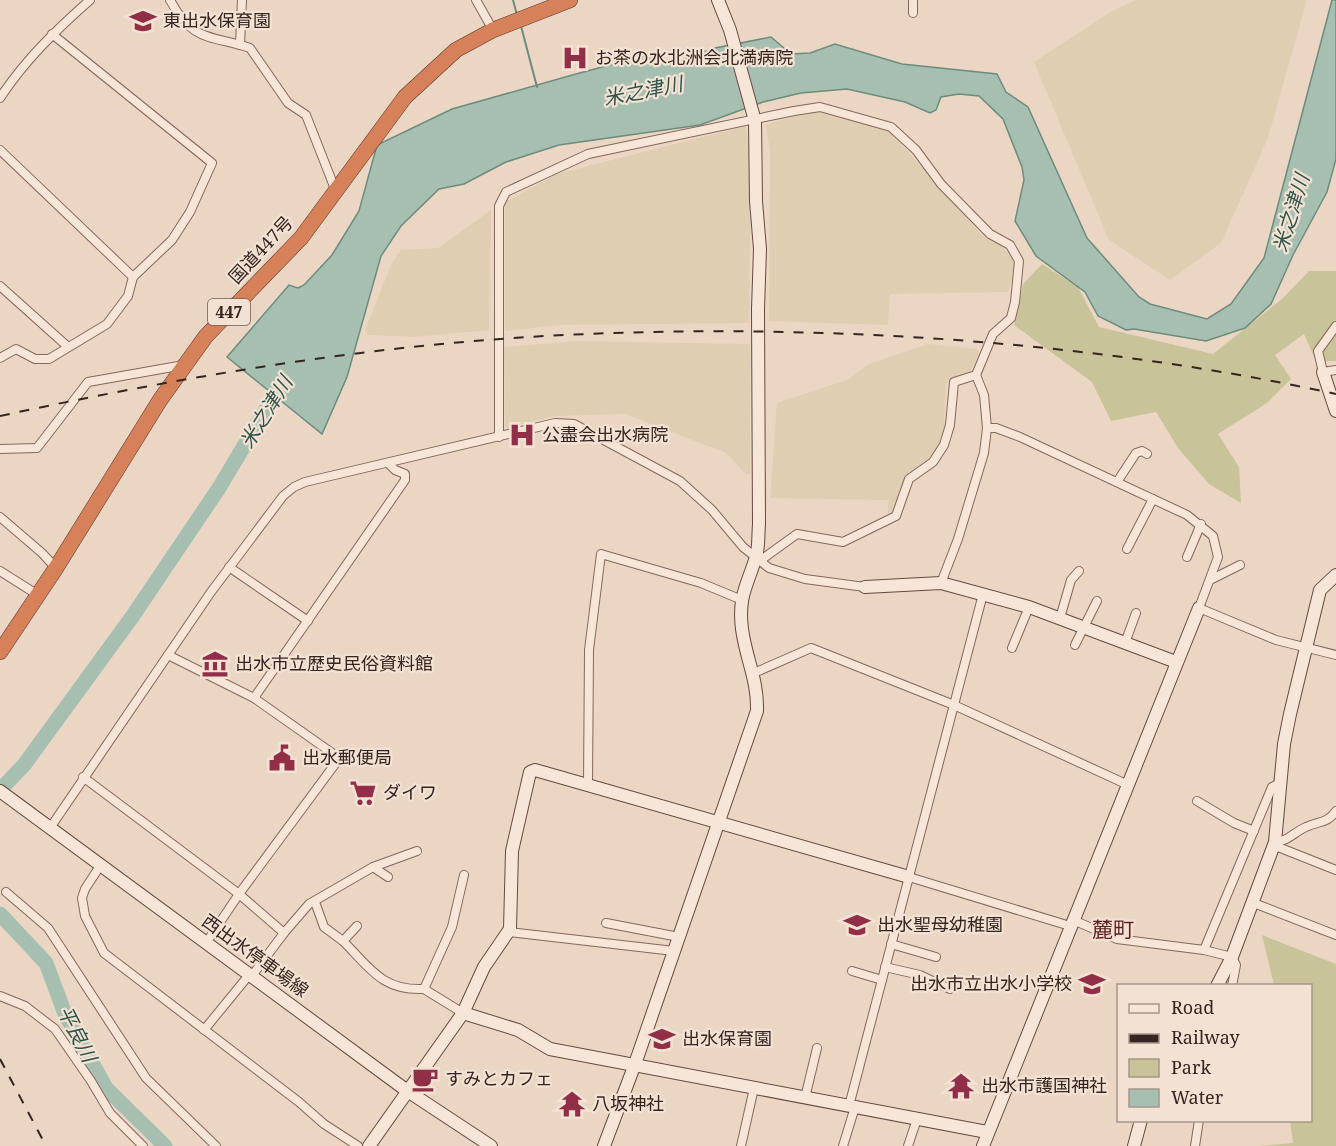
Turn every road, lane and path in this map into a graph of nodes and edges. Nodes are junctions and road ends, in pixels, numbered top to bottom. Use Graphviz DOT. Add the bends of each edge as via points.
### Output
graph roads {
  1 [pos="90,0"];
  2 [pos="170,0"];
  3 [pos="242,0"];
  4 [pos="476,0"];
  5 [pos="570,0"];
  6 [pos="718,0"];
  7 [pos="913,0"];
  8 [pos="913,13"];
  9 [pos="494,30"];
  10 [pos="52,34"];
  11 [pos="240,45"];
  12 [pos="0,98"];
  13 [pos="755,120"];
  14 [pos="0,150"];
  15 [pos="335,189"];
  16 [pos="133,277"];
  17 [pos="0,286"];
  18 [pos="1336,326"];
  19 [pos="67,346"];
  20 [pos="0,358"];
  21 [pos="186,364"];
  22 [pos="1330,371"];
  23 [pos="976,375"];
  24 [pos="1336,411"];
  25 [pos="987,428"];
  26 [pos="499,437"];
  27 [pos="0,449"];
  28 [pos="1147,453"];
  29 [pos="388,463"];
  30 [pos="1117,482"];
  31 [pos="1153,499"];
  32 [pos="0,517"];
  33 [pos="1201,524"];
  34 [pos="1127,549"];
  35 [pos="1187,557"];
  36 [pos="758,558"];
  37 [pos="1240,565"];
  38 [pos="229,567"];
  39 [pos="56,568"];
  40 [pos="0,570"];
  41 [pos="1079,571"];
  42 [pos="1336,575"];
  43 [pos="1210,579"];
  44 [pos="941,583"];
  45 [pos="865,587"];
  46 [pos="983,594"];
  47 [pos="38,595"];
  48 [pos="742,600"];
  49 [pos="1098,602"];
  50 [pos="1029,607"];
  51 [pos="1199,608"];
  52 [pos="1136,613"];
  53 [pos="1060,618"];
  54 [pos="308,621"];
  55 [pos="1085,628"];
  56 [pos="1125,643"];
  57 [pos="1075,645"];
  58 [pos="1012,648"];
  59 [pos="1306,648"];
  60 [pos="0,652"];
  61 [pos="168,655"];
  62 [pos="1336,655"];
  63 [pos="1176,662"];
  64 [pos="754,673"];
  65 [pos="254,698"];
  66 [pos="954,705"];
  67 [pos="82,777"];
  68 [pos="1280,783"];
  69 [pos="1126,784"];
  70 [pos="588,785"];
  71 [pos="0,791"];
  72 [pos="1197,801"];
  73 [pos="1336,811"];
  74 [pos="719,822"];
  75 [pos="47,826"];
  76 [pos="1254,831"];
  77 [pos="1274,843"];
  78 [pos="417,851"];
  79 [pos="100,866"];
  80 [pos="373,867"];
  81 [pos="1336,870"];
  82 [pos="464,875"];
  83 [pos="387,877"];
  84 [pos="909,877"];
  85 [pos="6,892"];
  86 [pos="239,894"];
  87 [pos="315,902"];
  88 [pos="1251,902"];
  89 [pos="606,923"];
  90 [pos="1071,923"];
  91 [pos="357,926"];
  92 [pos="508,932"];
  93 [pos="284,933"];
  94 [pos="1336,935"];
  95 [pos="679,937"];
  96 [pos="343,941"];
  97 [pos="206,943"];
  98 [pos="891,944"];
  99 [pos="1204,950"];
  100 [pos="674,951"];
  101 [pos="936,957"];
  102 [pos="1232,957"];
  103 [pos="885,967"];
  104 [pos="852,971"];
  105 [pos="250,976"];
  106 [pos="882,980"];
  107 [pos="1218,984"];
  108 [pos="1232,984"];
  109 [pos="424,989"];
  110 [pos="950,989"];
  111 [pos="0,996"];
  112 [pos="464,1013"];
  113 [pos="204,1030"];
  114 [pos="817,1048"];
  115 [pos="635,1064"];
  116 [pos="754,1088"];
  117 [pos="406,1090"];
  118 [pos="805,1098"];
  119 [pos="852,1107"];
  120 [pos="917,1119"];
  121 [pos="1140,1122"];
  122 [pos="1199,1122"];
  123 [pos="987,1132"];
  124 [pos="143,1146"];
  125 [pos="216,1146"];
  126 [pos="358,1146"];
  127 [pos="369,1146"];
  128 [pos="491,1146"];
  129 [pos="604,1146"];
  130 [pos="741,1146"];
  131 [pos="843,1146"];
  132 [pos="908,1146"];
  133 [pos="983,1146"];
  134 [pos="1134,1146"];
  135 [pos="1195,1146"];
  1 -- 10 [label="street"];
  2 -- 11 [label="street" via="193,29 210,40"];
  3 -- 11 [label="street"];
  4 -- 9 [label="street"];
  5 -- 9 [label="highway, 国道447号 / 447"];
  6 -- 13 [label="street"];
  7 -- 8 [label="street"];
  9 -- 15 [label="highway, 国道447号 / 447" via="456,50 431,71 405,97"];
  10 -- 12 [label="street"];
  10 -- 16 [label="street" via="212,163 190,212 172,240"];
  11 -- 15 [label="street" via="250,48 288,103 306,115"];
  13 -- 23 [label="street" via="820,107 882,123 916,150 941,184 990,234 1010,245 1019,261 1016,302 1011,318 993,334"];
  13 -- 26 [label="street" via="588,154 506,192 499,206"];
  13 -- 36 [label="street" via="760,249"];
  14 -- 16 [label="street"];
  15 -- 21 [label="highway, 国道447号 / 447" via="301,238 206,336"];
  16 -- 19 [label="street" via="128,296 107,324"];
  17 -- 19 [label="street"];
  18 -- 22 [label="street" via="1318,351"];
  19 -- 20 [label="street" via="49,359 35,359 16,349"];
  21 -- 27 [label="street" via="88,382 37,448"];
  21 -- 39 [label="highway, 国道447号 / 447" via="111,476"];
  22 -- 24 [label="street"];
  23 -- 25 [label="street" via="984,395"];
  23 -- 36 [label="street" via="954,382 944,445 933,462 909,478 896,516 843,542 797,534"];
  25 -- 30 [label="street" via="1020,437"];
  25 -- 44 [label="street" via="984,453"];
  26 -- 29 [label="street"];
  26 -- 36 [label="street" via="555,423 583,428 680,481"];
  28 -- 30 [label="street" via="1136,453"];
  29 -- 38 [label="street" via="294,487"];
  29 -- 54 [label="street" via="405,474 405,480"];
  30 -- 31 [label="street"];
  31 -- 33 [label="street"];
  31 -- 34 [label="street"];
  32 -- 39 [label="street"];
  33 -- 35 [label="street"];
  33 -- 43 [label="street" via="1214,536 1218,549"];
  36 -- 45 [label="street" via="769,568 805,579"];
  36 -- 48 [label="street" via="743,586"];
  37 -- 43 [label="street"];
  38 -- 54 [label="street"];
  38 -- 61 [label="street"];
  39 -- 47 [label="highway, 国道447号 / 447"];
  40 -- 47 [label="street"];
  41 -- 53 [label="street" via="1071,580"];
  42 -- 59 [label="street" via="1320,590"];
  43 -- 51 [label="street"];
  44 -- 45 [label="street"];
  44 -- 46 [label="street"];
  46 -- 50 [label="street"];
  46 -- 66 [label="street"];
  47 -- 60 [label="highway, 国道447号 / 447"];
  48 -- 64 [label="street" via="742,630"];
  48 -- 70 [label="street" via="701,583 602,554 590,650"];
  49 -- 55 [label="street"];
  50 -- 53 [label="street"];
  50 -- 58 [label="street"];
  51 -- 59 [label="street" via="1276,640"];
  51 -- 63 [label="street"];
  52 -- 56 [label="street"];
  53 -- 55 [label="street"];
  54 -- 65 [label="street"];
  55 -- 56 [label="street"];
  55 -- 57 [label="street"];
  56 -- 63 [label="street"];
  59 -- 62 [label="street"];
  59 -- 68 [label="street" via="1284,744"];
  61 -- 65 [label="street"];
  61 -- 67 [label="street"];
  63 -- 69 [label="street"];
  64 -- 66 [label="street" via="811,648"];
  64 -- 74 [label="street" via="757,711"];
  65 -- 86 [label="street" via="339,760"];
  66 -- 69 [label="street"];
  66 -- 84 [label="street"];
  67 -- 75 [label="street"];
  67 -- 86 [label="street"];
  68 -- 76 [label="street" via="1272,787"];
  68 -- 77 [label="street"];
  69 -- 90 [label="street"];
  70 -- 74 [label="street"];
  70 -- 92 [label="street" via="535,770 530,772 512,850"];
  71 -- 75 [label="street, 西出水停車場線"];
  72 -- 76 [label="street"];
  73 -- 77 [label="street" via="1325,822 1307,826 1285,841"];
  74 -- 84 [label="street"];
  74 -- 95 [label="street"];
  75 -- 79 [label="street, 西出水停車場線"];
  76 -- 99 [label="street"];
  77 -- 81 [label="street"];
  77 -- 88 [label="street"];
  78 -- 80 [label="street"];
  79 -- 97 [label="street, 西出水停車場線"];
  79 -- 113 [label="street" via="82,898 85,916 104,953"];
  80 -- 83 [label="street"];
  80 -- 87 [label="street"];
  82 -- 109 [label="street" via="452,927"];
  84 -- 90 [label="street"];
  84 -- 98 [label="street"];
  85 -- 125 [label="street" via="48,928 146,1078"];
  86 -- 93 [label="street"];
  86 -- 97 [label="street"];
  87 -- 93 [label="street"];
  87 -- 96 [label="street" via="324,927"];
  88 -- 94 [label="street"];
  88 -- 102 [label="street"];
  89 -- 95 [label="street"];
  90 -- 99 [label="street" via="1117,939"];
  90 -- 123 [label="street"];
  91 -- 96 [label="street"];
  92 -- 100 [label="street"];
  92 -- 112 [label="street" via="484,968"];
  93 -- 105 [label="street"];
  95 -- 100 [label="street"];
  96 -- 109 [label="street" via="382,981 403,990"];
  97 -- 105 [label="street, 西出水停車場線"];
  98 -- 101 [label="street"];
  98 -- 103 [label="street"];
  99 -- 102 [label="street"];
  100 -- 115 [label="street"];
  102 -- 107 [label="street"];
  102 -- 108 [label="street" via="1236,965"];
  103 -- 106 [label="street"];
  103 -- 110 [label="street" via="920,975"];
  104 -- 106 [label="street"];
  105 -- 113 [label="street"];
  105 -- 117 [label="street, 西出水停車場線"];
  106 -- 119 [label="street"];
  109 -- 112 [label="street"];
  111 -- 124 [label="street" via="26,1006 55,1029 110,1113"];
  112 -- 115 [label="street" via="518,1030 550,1049"];
  112 -- 117 [label="street"];
  113 -- 126 [label="street"];
  114 -- 118 [label="street"];
  115 -- 116 [label="street"];
  115 -- 129 [label="street"];
  116 -- 118 [label="street"];
  116 -- 130 [label="street"];
  117 -- 127 [label="street"];
  117 -- 128 [label="street, 西出水停車場線"];
  118 -- 119 [label="street"];
  119 -- 120 [label="street"];
  119 -- 131 [label="street"];
  120 -- 123 [label="street"];
  120 -- 132 [label="street"];
  121 -- 134 [label="street"];
  122 -- 135 [label="street"];
  123 -- 133 [label="street"];
}
